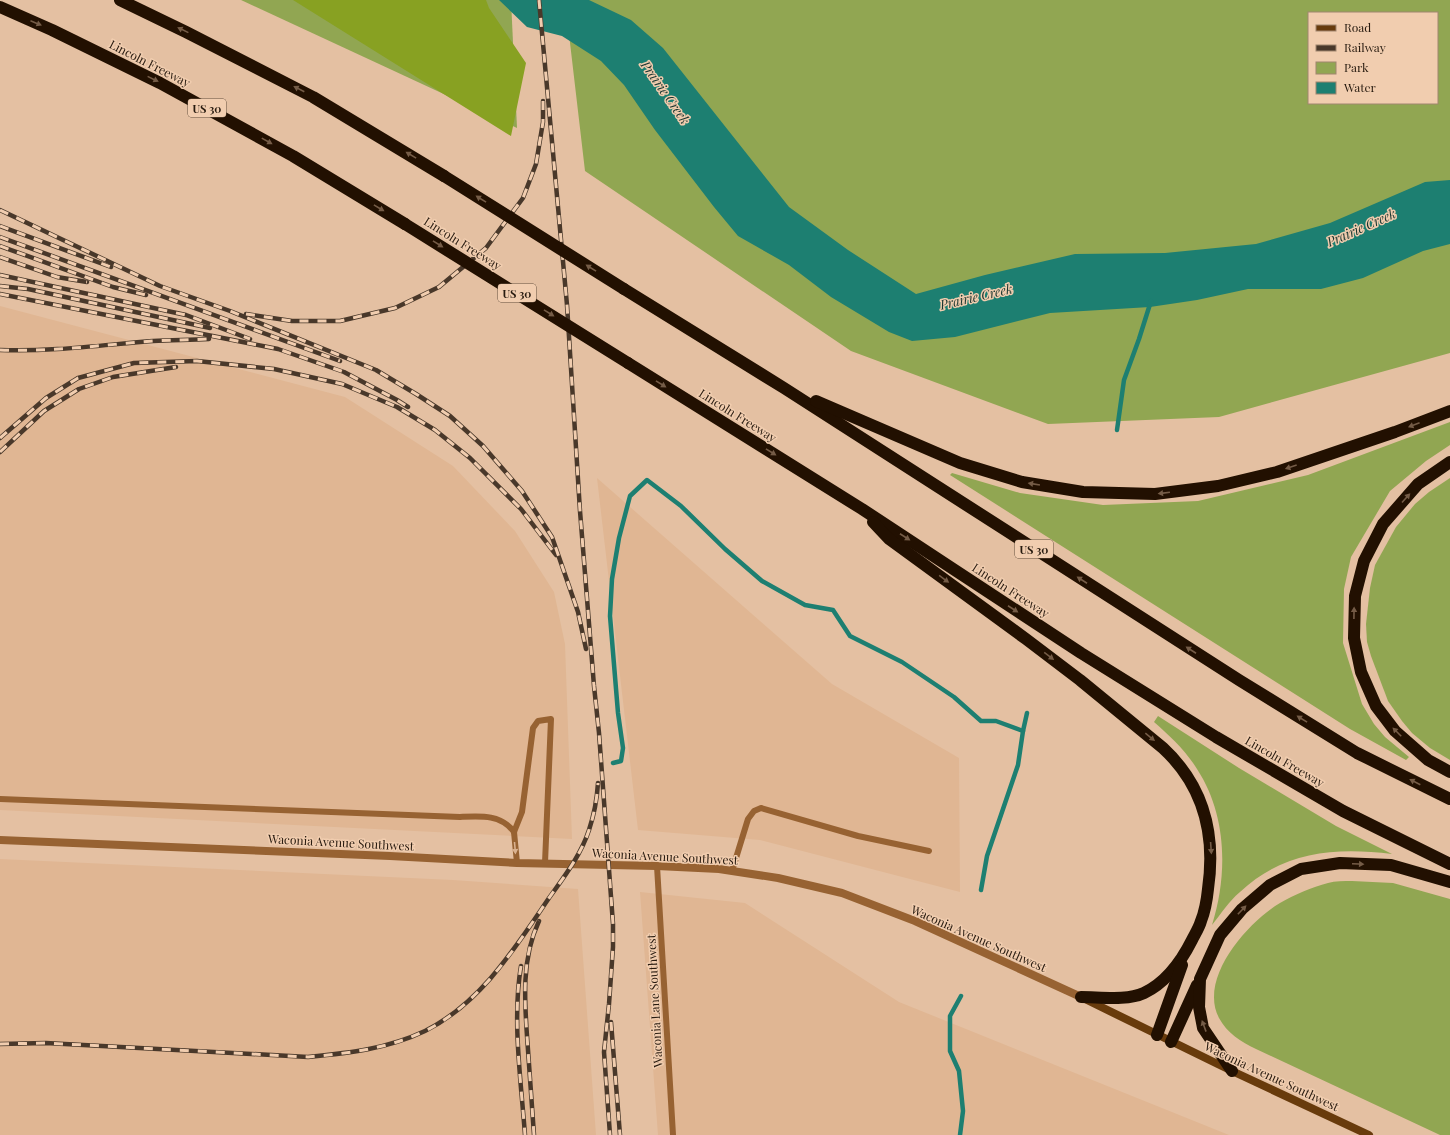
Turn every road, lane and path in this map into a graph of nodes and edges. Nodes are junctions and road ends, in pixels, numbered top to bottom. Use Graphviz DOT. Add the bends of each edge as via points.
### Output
graph roads {
  1 [pos="120,0"];
  2 [pos="0,7"];
  3 [pos="784,388"];
  4 [pos="1450,411"];
  5 [pos="1450,462"];
  6 [pos="862,509"];
  7 [pos="1450,772"];
  8 [pos="0,799"];
  9 [pos="1450,799"];
  10 [pos="514,832"];
  11 [pos="0,840"];
  12 [pos="929,851"];
  13 [pos="517,863"];
  14 [pos="545,863"];
  15 [pos="1450,864"];
  16 [pos="657,866"];
  17 [pos="732,871"];
  18 [pos="1450,882"];
  19 [pos="1187,949"];
  20 [pos="1200,979"];
  21 [pos="1081,997"];
  22 [pos="1157,1035"];
  23 [pos="1171,1042"];
  24 [pos="1232,1071"];
  25 [pos="673,1135"];
  26 [pos="1369,1135"];
  3 -- 1 [label="highway, US 30, one-way, bridge" via="313,96"];
  2 -- 6 [label="highway, Lincoln Freeway / US 30, one-way, bridge" via="160,83 293,156"];
  4 -- 3 [label="highway, one-way" via="1277,472 1218,486 1155,494 1083,492 1022,482 960,463"];
  9 -- 3 [label="highway, US 30, one-way" via="1357,753 1245,684"];
  7 -- 5 [label="highway, one-way" via="1428,760 1395,731 1376,706 1361,672 1354,638 1355,596 1364,561 1383,524 1418,484"];
  6 -- 15 [label="highway, Lincoln Freeway / US 30, one-way" via="1081,653 1216,737 1343,811"];
  6 -- 19 [label="highway, one-way" via="889,539 1080,680 1175,759 1194,786 1201,803 1210,833 1212,853 1202,921"];
  8 -- 10 [label="lane" via="487,816 509,825"];
  10 -- 13 [label="lane, one-way"];
  10 -- 14 [label="lane" via="522,812 533,728 538,721 551,719"];
  11 -- 13 [label="street, Waconia Avenue Southwest"];
  12 -- 17 [label="lane" via="858,836 761,808 754,811 748,820"];
  13 -- 14 [label="street, Waconia Avenue Southwest"];
  14 -- 16 [label="street, Waconia Avenue Southwest"];
  16 -- 17 [label="street, Waconia Avenue Southwest"];
  16 -- 25 [label="lane, Waconia Lane Southwest"];
  17 -- 21 [label="street, Waconia Avenue Southwest" via="778,878 842,893 915,921"];
  20 -- 18 [label="highway, one-way" via="1220,935 1242,909 1270,885 1301,869 1340,863 1391,866"];
  19 -- 21 [label="highway" via="1168,977 1143,994 1129,998"];
  19 -- 22 [label="highway"];
  20 -- 23 [label="highway"];
  24 -- 20 [label="highway, one-way" via="1204,1028 1199,1007"];
  21 -- 22 [label="street, Waconia Avenue Southwest"];
  22 -- 23 [label="street, Waconia Avenue Southwest"];
  23 -- 24 [label="street, Waconia Avenue Southwest"];
  24 -- 26 [label="street, Waconia Avenue Southwest"];
}
